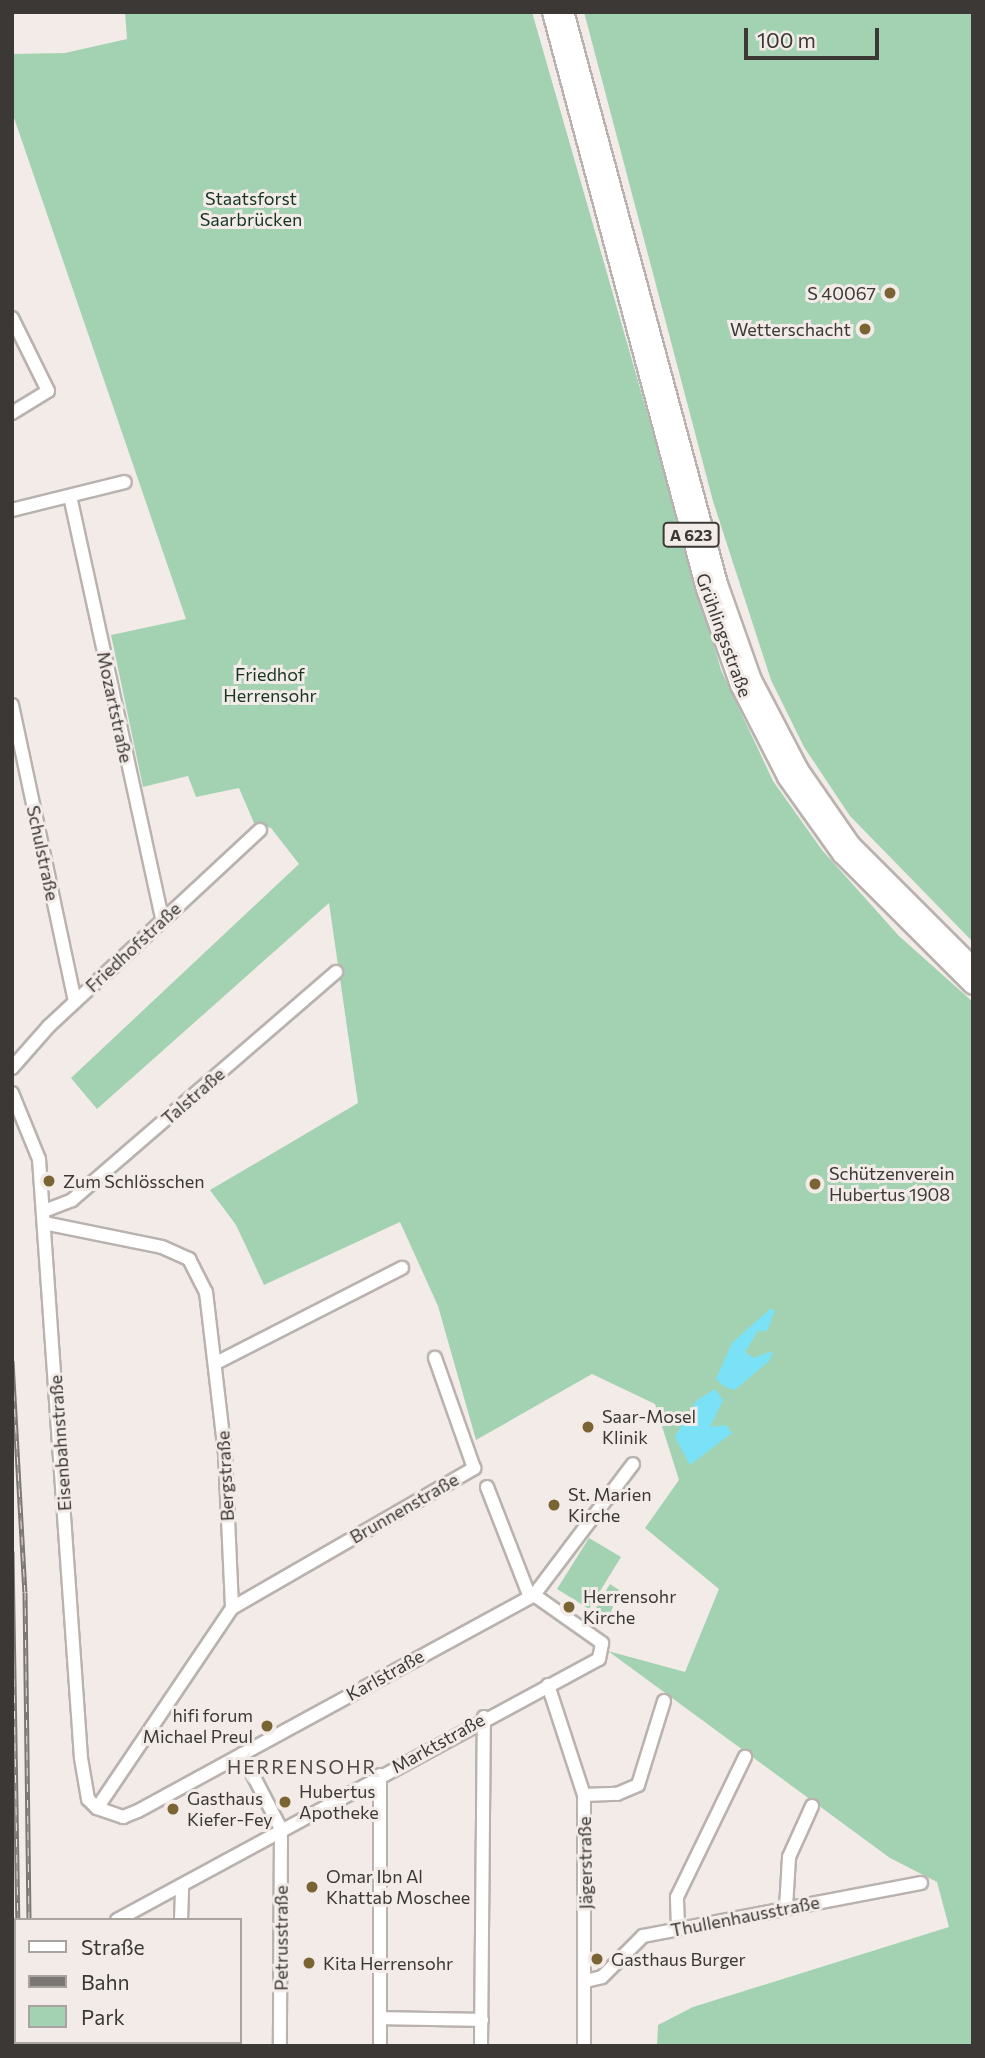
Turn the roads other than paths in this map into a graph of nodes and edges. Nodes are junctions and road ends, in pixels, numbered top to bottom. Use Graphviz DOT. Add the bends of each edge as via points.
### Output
graph roads {
  1 [pos="552,12"];
  2 [pos="565,12"];
  3 [pos="12,318"];
  4 [pos="12,413"];
  5 [pos="125,482"];
  6 [pos="71,495"];
  7 [pos="12,510"];
  8 [pos="12,705"];
  9 [pos="260,830"];
  10 [pos="162,919"];
  11 [pos="973,967"];
  12 [pos="336,972"];
  13 [pos="973,985"];
  14 [pos="75,1001"];
  15 [pos="12,1068"];
  16 [pos="12,1093"];
  17 [pos="44,1217"];
  18 [pos="402,1268"];
  19 [pos="435,1358"];
  20 [pos="216,1363"];
  21 [pos="633,1464"];
  22 [pos="487,1487"];
  23 [pos="532,1595"];
  24 [pos="232,1608"];
  25 [pos="548,1685"];
  26 [pos="664,1701"];
  27 [pos="484,1717"];
  28 [pos="242,1754"];
  29 [pos="745,1757"];
  30 [pos="380,1775"];
  31 [pos="584,1795"];
  32 [pos="92,1804"];
  33 [pos="811,1806"];
  34 [pos="281,1829"];
  35 [pos="921,1883"];
  36 [pos="182,1886"];
  37 [pos="786,1908"];
  38 [pos="121,1918"];
  39 [pos="181,1918"];
  40 [pos="678,1928"];
  41 [pos="586,1981"];
  42 [pos="380,2018"];
  43 [pos="482,2020"];
  44 [pos="280,2046"];
  45 [pos="380,2046"];
  46 [pos="481,2046"];
  47 [pos="584,2046"];
  1 -- 13 [label="highway, Grühlingsstraße / A 623" via="706,589 740,685 787,777 842,854"];
  2 -- 11 [label="highway, A 623" via="718,584 752,680 799,770 851,845"];
  3 -- 4 [label="street" via="48,391"];
  5 -- 6 [label="street"];
  6 -- 7 [label="street"];
  6 -- 10 [label="street, Mozartstraße"];
  8 -- 14 [label="street, Schulstraße"];
  9 -- 10 [label="street, Friedhofstraße"];
  10 -- 14 [label="street, Friedhofstraße"];
  12 -- 17 [label="street, Talstraße" via="72,1200"];
  14 -- 15 [label="street, Friedhofstraße"];
  16 -- 17 [label="street, Eisenbahnstraße" via="34,1137"];
  17 -- 20 [label="street, Bergstraße" via="162,1247 189,1259 202,1276"];
  17 -- 32 [label="street, Eisenbahnstraße"];
  18 -- 20 [label="street"];
  19 -- 24 [label="street, Brunnenstraße" via="474,1468"];
  20 -- 24 [label="street, Bergstraße"];
  21 -- 23 [label="street, Karlstraße"];
  22 -- 23 [label="street"];
  23 -- 25 [label="street, Marktstraße" via="602,1643 604,1652 584,1670"];
  23 -- 28 [label="street, Karlstraße"];
  24 -- 32 [label="street"];
  25 -- 27 [label="street, Marktstraße"];
  25 -- 31 [label="street, Jägerstraße"];
  26 -- 31 [label="street" via="638,1785 617,1794"];
  27 -- 30 [label="street, Marktstraße"];
  27 -- 43 [label="street"];
  28 -- 32 [label="street, Karlstraße" via="123,1817"];
  28 -- 34 [label="street"];
  29 -- 40 [label="street" via="682,1885"];
  30 -- 34 [label="street, Marktstraße"];
  30 -- 42 [label="street"];
  31 -- 41 [label="street, Jägerstraße"];
  33 -- 37 [label="street" via="789,1857"];
  34 -- 36 [label="street, Marktstraße"];
  34 -- 44 [label="street, Petrusstraße"];
  35 -- 37 [label="street, Thullenhausstraße"];
  36 -- 38 [label="street, Marktstraße"];
  36 -- 39 [label="street"];
  37 -- 40 [label="street, Thullenhausstraße"];
  40 -- 41 [label="street, Thullenhausstraße" via="631,1942 602,1976"];
  41 -- 47 [label="street, Jägerstraße"];
  42 -- 43 [label="street"];
  42 -- 45 [label="street"];
  43 -- 46 [label="street"];
}
